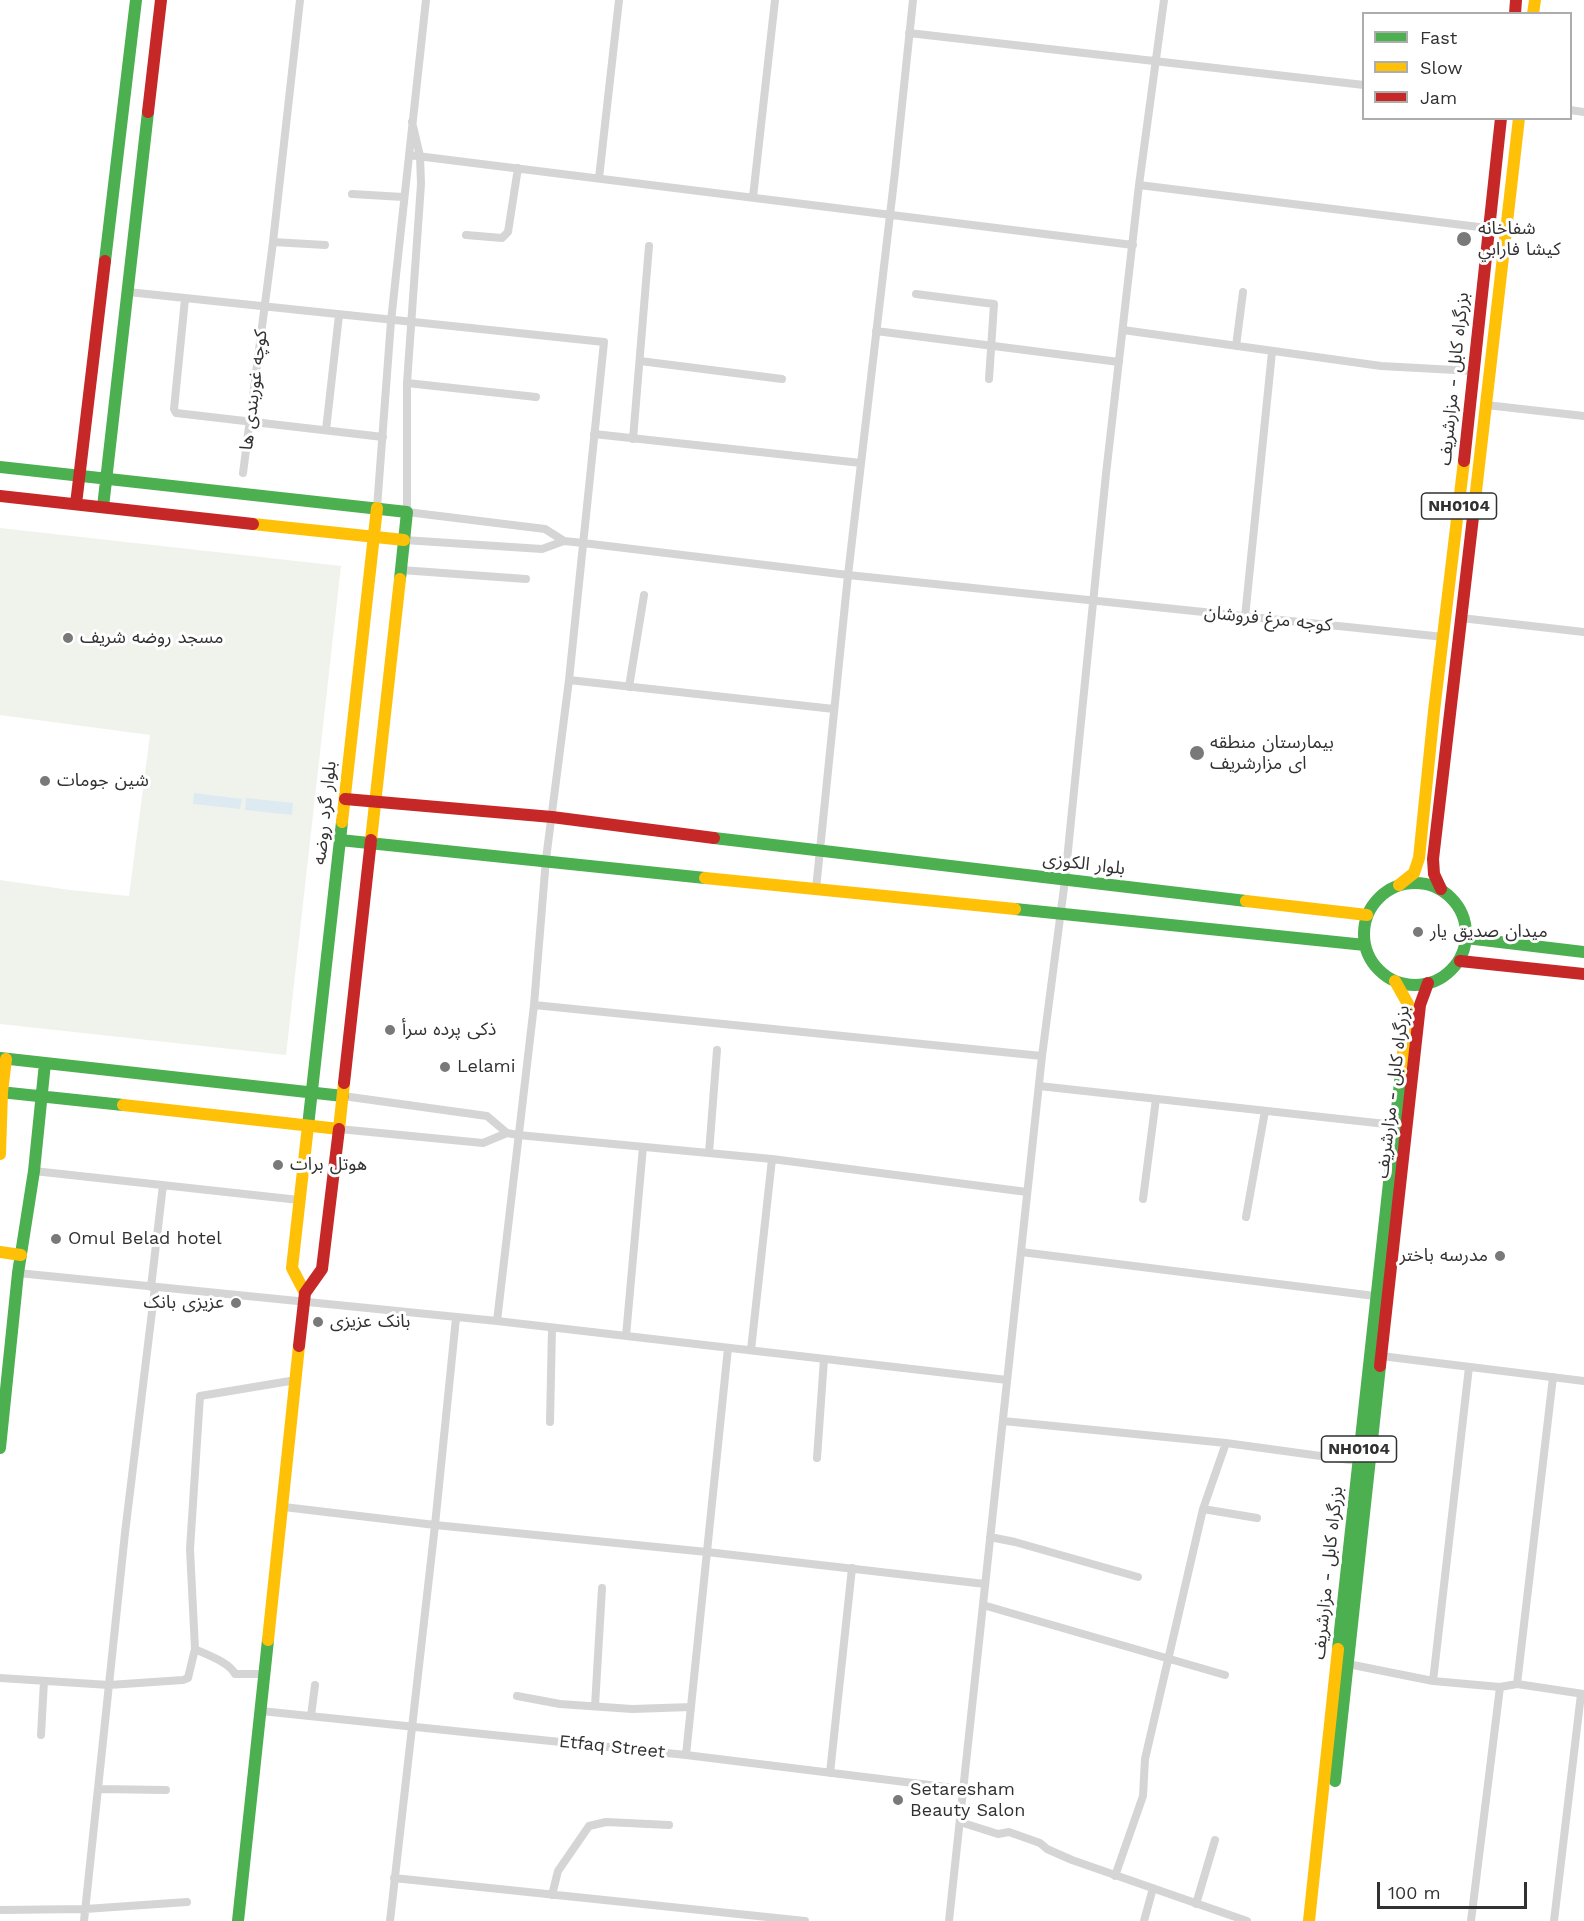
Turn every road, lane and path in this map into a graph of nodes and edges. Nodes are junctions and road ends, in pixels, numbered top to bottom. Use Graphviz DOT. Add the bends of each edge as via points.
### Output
graph roads {
  1 [pos="136,0"];
  2 [pos="161,0"];
  3 [pos="300,0"];
  4 [pos="426,0"];
  5 [pos="619,0"];
  6 [pos="775,0"];
  7 [pos="912,0"];
  8 [pos="1164,0"];
  9 [pos="909,33"];
  10 [pos="1156,63"];
  11 [pos="1362,85"];
  12 [pos="1501,120"];
  13 [pos="1519,120"];
  14 [pos="412,122"];
  15 [pos="409,155"];
  16 [pos="420,156"];
  17 [pos="518,168"];
  18 [pos="599,178"];
  19 [pos="1139,185"];
  20 [pos="352,194"];
  21 [pos="403,197"];
  22 [pos="753,197"];
  23 [pos="890,214"];
  24 [pos="1487,228"];
  25 [pos="466,235"];
  26 [pos="273,242"];
  27 [pos="325,245"];
  28 [pos="1133,245"];
  29 [pos="649,246"];
  30 [pos="128,292"];
  31 [pos="1243,292"];
  32 [pos="916,294"];
  33 [pos="185,299"];
  34 [pos="265,307"];
  35 [pos="339,315"];
  36 [pos="391,321"];
  37 [pos="410,323"];
  38 [pos="1123,330"];
  39 [pos="876,331"];
  40 [pos="992,346"];
  41 [pos="1236,346"];
  42 [pos="1272,352"];
  43 [pos="640,361"];
  44 [pos="1119,362"];
  45 [pos="1474,371"];
  46 [pos="782,379"];
  47 [pos="989,379"];
  48 [pos="407,383"];
  49 [pos="536,397"];
  50 [pos="1486,405"];
  51 [pos="1584,416"];
  52 [pos="250,421"];
  53 [pos="326,430"];
  54 [pos="594,434"];
  55 [pos="383,437"];
  56 [pos="633,439"];
  57 [pos="861,463"];
  58 [pos="0,467"];
  59 [pos="243,473"];
  60 [pos="80,476"];
  61 [pos="106,479"];
  62 [pos="0,495"];
  63 [pos="76,504"];
  64 [pos="103,507"];
  65 [pos="377,508"];
  66 [pos="408,512"];
  67 [pos="374,537"];
  68 [pos="404,540"];
  69 [pos="564,541"];
  70 [pos="583,543"];
  71 [pos="401,570"];
  72 [pos="848,574"];
  73 [pos="526,579"];
  74 [pos="644,595"];
  75 [pos="1094,599"];
  76 [pos="1245,617"];
  77 [pos="1461,618"];
  78 [pos="1584,632"];
  79 [pos="1444,637"];
  80 [pos="568,680"];
  81 [pos="629,687"];
  82 [pos="834,709"];
  83 [pos="345,799"];
  84 [pos="375,801"];
  85 [pos="552,817"];
  86 [pos="340,840"];
  87 [pos="371,842"];
  88 [pos="819,851"];
  89 [pos="546,859"];
  90 [pos="1065,880"];
  91 [pos="1399,885"];
  92 [pos="816,889"];
  93 [pos="1441,889"];
  94 [pos="1060,912"];
  95 [pos="1367,915"];
  96 [pos="1466,938"];
  97 [pos="1365,945"];
  98 [pos="1584,952"];
  99 [pos="1460,961"];
  100 [pos="1584,974"];
  101 [pos="1395,981"];
  102 [pos="1428,983"];
  103 [pos="534,1005"];
  104 [pos="717,1050"];
  105 [pos="1042,1056"];
  106 [pos="3,1058"];
  107 [pos="45,1063"];
  108 [pos="1039,1086"];
  109 [pos="1,1092"];
  110 [pos="312,1093"];
  111 [pos="343,1096"];
  112 [pos="43,1097"];
  113 [pos="1156,1099"];
  114 [pos="1265,1111"];
  115 [pos="1395,1125"];
  116 [pos="308,1126"];
  117 [pos="339,1129"];
  118 [pos="507,1133"];
  119 [pos="518,1135"];
  120 [pos="643,1147"];
  121 [pos="709,1153"];
  122 [pos="0,1154"];
  123 [pos="772,1159"];
  124 [pos="34,1171"];
  125 [pos="163,1185"];
  126 [pos="1028,1192"];
  127 [pos="1143,1199"];
  128 [pos="299,1200"];
  129 [pos="1246,1217"];
  130 [pos="0,1252"];
  131 [pos="1021,1252"];
  132 [pos="21,1255"];
  133 [pos="18,1273"];
  134 [pos="153,1287"];
  135 [pos="1375,1296"];
  136 [pos="304,1297"];
  137 [pos="456,1317"];
  138 [pos="496,1321"];
  139 [pos="552,1328"];
  140 [pos="626,1336"];
  141 [pos="728,1348"];
  142 [pos="751,1350"];
  143 [pos="1381,1356"];
  144 [pos="824,1359"];
  145 [pos="1470,1367"];
  146 [pos="1553,1377"];
  147 [pos="296,1380"];
  148 [pos="1007,1380"];
  149 [pos="1584,1381"];
  150 [pos="1003,1421"];
  151 [pos="550,1422"];
  152 [pos="1226,1443"];
  153 [pos="0,1448"];
  154 [pos="817,1458"];
  155 [pos="1358,1461"];
  156 [pos="284,1507"];
  157 [pos="1203,1509"];
  158 [pos="1257,1518"];
  159 [pos="435,1525"];
  160 [pos="990,1538"];
  161 [pos="706,1551"];
  162 [pos="852,1569"];
  163 [pos="1138,1577"];
  164 [pos="985,1584"];
  165 [pos="602,1588"];
  166 [pos="983,1605"];
  167 [pos="195,1649"];
  168 [pos="1170,1658"];
  169 [pos="1348,1664"];
  170 [pos="265,1674"];
  171 [pos="1225,1675"];
  172 [pos="0,1678"];
  173 [pos="44,1681"];
  174 [pos="1433,1681"];
  175 [pos="1517,1684"];
  176 [pos="110,1685"];
  177 [pos="315,1685"];
  178 [pos="1500,1687"];
  179 [pos="1583,1694"];
  180 [pos="517,1696"];
  181 [pos="595,1706"];
  182 [pos="691,1707"];
  183 [pos="261,1711"];
  184 [pos="311,1716"];
  185 [pos="412,1726"];
  186 [pos="41,1735"];
  187 [pos="686,1755"];
  188 [pos="830,1773"];
  189 [pos="98,1789"];
  190 [pos="166,1790"];
  191 [pos="962,1790"];
  192 [pos="960,1822"];
  193 [pos="669,1825"];
  194 [pos="1215,1840"];
  195 [pos="1115,1876"];
  196 [pos="394,1878"];
  197 [pos="1153,1888"];
  198 [pos="552,1894"];
  199 [pos="187,1902"];
  200 [pos="1196,1904"];
  201 [pos="85,1909"];
  202 [pos="0,1910"];
  203 [pos="84,1921"];
  204 [pos="238,1921"];
  205 [pos="390,1921"];
  206 [pos="805,1921"];
  207 [pos="949,1921"];
  208 [pos="1144,1921"];
  209 [pos="1247,1921"];
  210 [pos="1308,1921"];
  211 [pos="1319,1921"];
  212 [pos="1471,1921"];
  213 [pos="1554,1921"];
  1 -- 60 [label="main road"];
  2 -- 30 [label="main road"];
  3 -- 26 [label="street, کوچه غوربندی ها"];
  4 -- 14 [label="street"];
  5 -- 18 [label="street"];
  6 -- 22 [label="street"];
  7 -- 9 [label="street"];
  8 -- 10 [label="street"];
  9 -- 10 [label="street"];
  9 -- 23 [label="street"];
  10 -- 11 [label="street"];
  10 -- 19 [label="street"];
  12 -- 24 [label="main road, بزرگراه کابل - مزارشریف / NH0104"];
  13 -- 50 [label="main road, بزرگراه کابل - مزارشریف / NH0104"];
  14 -- 15 [label="street"];
  14 -- 16 [label="street"];
  15 -- 16 [label="street"];
  15 -- 21 [label="street"];
  16 -- 17 [label="street"];
  16 -- 37 [label="street" via="419,230"];
  17 -- 18 [label="street"];
  17 -- 25 [label="street" via="506,236"];
  18 -- 22 [label="street"];
  19 -- 24 [label="street"];
  19 -- 28 [label="street"];
  20 -- 21 [label="street"];
  21 -- 36 [label="street"];
  22 -- 23 [label="street"];
  23 -- 28 [label="street"];
  23 -- 39 [label="street"];
  24 -- 45 [label="main road, بزرگراه کابل - مزارشریف / NH0104"];
  26 -- 27 [label="street"];
  26 -- 34 [label="street, کوچه غوربندی ها"];
  28 -- 38 [label="street"];
  29 -- 43 [label="street"];
  30 -- 33 [label="street"];
  30 -- 61 [label="main road"];
  31 -- 41 [label="street"];
  32 -- 40 [label="street" via="994,304"];
  33 -- 34 [label="street"];
  33 -- 52 [label="street" via="174,412"];
  34 -- 35 [label="street"];
  34 -- 52 [label="street, کوچه غوربندی ها"];
  35 -- 36 [label="street"];
  35 -- 53 [label="street"];
  36 -- 37 [label="street"];
  36 -- 55 [label="street"];
  37 -- 48 [label="street"];
  37 -- 54 [label="street" via="604,342"];
  38 -- 41 [label="street"];
  38 -- 44 [label="street"];
  39 -- 40 [label="street"];
  39 -- 57 [label="street"];
  40 -- 44 [label="street"];
  40 -- 47 [label="street"];
  41 -- 42 [label="street"];
  42 -- 45 [label="street" via="1382,366"];
  42 -- 76 [label="street"];
  43 -- 46 [label="street"];
  43 -- 56 [label="street"];
  44 -- 75 [label="street"];
  45 -- 79 [label="main road, بزرگراه کابل - مزارشریف / NH0104"];
  48 -- 49 [label="street"];
  48 -- 66 [label="street"];
  50 -- 51 [label="street"];
  50 -- 77 [label="main road, بزرگراه کابل - مزارشریف / NH0104"];
  52 -- 53 [label="street"];
  52 -- 59 [label="street, کوچه غوربندی ها"];
  53 -- 55 [label="street"];
  54 -- 56 [label="street"];
  54 -- 70 [label="street"];
  55 -- 65 [label="street"];
  56 -- 57 [label="street"];
  57 -- 72 [label="street"];
  58 -- 60 [label="main road"];
  60 -- 61 [label="main road"];
  60 -- 63 [label="main road"];
  61 -- 64 [label="main road"];
  61 -- 65 [label="main road"];
  62 -- 63 [label="main road"];
  63 -- 64 [label="main road"];
  64 -- 67 [label="main road"];
  65 -- 66 [label="main road"];
  65 -- 67 [label="main road, بلوار گرد روضه"];
  66 -- 68 [label="main road"];
  66 -- 69 [label="street" via="545,530"];
  67 -- 68 [label="main road"];
  67 -- 83 [label="main road, بلوار گرد روضه"];
  68 -- 69 [label="street" via="542,549"];
  68 -- 71 [label="main road"];
  69 -- 70 [label="street, كوجه مرغ فروشان"];
  70 -- 72 [label="street, كوجه مرغ فروشان"];
  70 -- 80 [label="street"];
  71 -- 73 [label="street"];
  71 -- 84 [label="main road"];
  72 -- 75 [label="street, كوجه مرغ فروشان"];
  72 -- 82 [label="street"];
  74 -- 81 [label="street"];
  75 -- 76 [label="street, كوجه مرغ فروشان"];
  75 -- 90 [label="street"];
  76 -- 79 [label="street, كوجه مرغ فروشان"];
  77 -- 78 [label="street"];
  77 -- 93 [label="main road, بزرگراه کابل - مزارشریف / NH0104" via="1433,859"];
  79 -- 91 [label="main road, بزرگراه کابل - مزارشریف / NH0104" via="1419,858 1414,873"];
  80 -- 81 [label="street"];
  80 -- 85 [label="street"];
  81 -- 82 [label="street"];
  82 -- 88 [label="street"];
  83 -- 84 [label="main road, بلوار الکوزی"];
  83 -- 86 [label="main road, بلوار گرد روضه"];
  84 -- 85 [label="main road, بلوار الکوزی"];
  84 -- 87 [label="main road"];
  85 -- 88 [label="main road, بلوار الکوزی"];
  85 -- 89 [label="street"];
  86 -- 87 [label="main road"];
  86 -- 110 [label="main road, بلوار گرد روضه"];
  87 -- 89 [label="main road"];
  87 -- 111 [label="main road"];
  88 -- 90 [label="main road, بلوار الکوزی"];
  88 -- 92 [label="street"];
  89 -- 92 [label="main road"];
  89 -- 103 [label="street"];
  90 -- 94 [label="street"];
  90 -- 95 [label="main road, بلوار الکوزی"];
  91 -- 93 [label="main road" via="1413,882"];
  91 -- 95 [label="main road, NH0104" via="1375,902"];
  92 -- 94 [label="main road"];
  93 -- 96 [label="main road, NH0104" via="1461,910"];
  94 -- 97 [label="main road"];
  94 -- 105 [label="street"];
  95 -- 97 [label="main road"];
  96 -- 98 [label="main road"];
  96 -- 99 [label="main road, NH0104"];
  97 -- 101 [label="main road, NH0104" via="1371,960"];
  99 -- 100 [label="main road"];
  99 -- 102 [label="main road" via="1442,978"];
  101 -- 102 [label="main road" via="1411,985"];
  101 -- 115 [label="main road, بزرگراه کابل - مزارشریف / NH0104" via="1408,1004"];
  102 -- 143 [label="main road, بزرگراه کابل - مزارشریف / NH0104" via="1420,1005"];
  103 -- 105 [label="street"];
  103 -- 119 [label="street"];
  104 -- 121 [label="street"];
  105 -- 108 [label="street"];
  106 -- 107 [label="main road"];
  106 -- 109 [label="main road"];
  107 -- 110 [label="main road"];
  107 -- 112 [label="main road"];
  108 -- 113 [label="street"];
  108 -- 126 [label="street"];
  109 -- 112 [label="main road"];
  109 -- 122 [label="main road"];
  110 -- 111 [label="main road"];
  110 -- 116 [label="main road, بلوار گرد روضه"];
  111 -- 117 [label="main road"];
  111 -- 118 [label="street" via="487,1116"];
  112 -- 116 [label="main road"];
  112 -- 124 [label="main road"];
  113 -- 114 [label="street"];
  113 -- 127 [label="street"];
  114 -- 115 [label="street"];
  114 -- 129 [label="street"];
  115 -- 135 [label="main road, بزرگراه کابل - مزارشریف / NH0104"];
  116 -- 117 [label="main road"];
  116 -- 128 [label="main road, بلوار گرد روضه"];
  117 -- 118 [label="street" via="483,1143"];
  117 -- 136 [label="main road" via="322,1269"];
  118 -- 119 [label="street"];
  119 -- 120 [label="street"];
  119 -- 138 [label="street"];
  120 -- 121 [label="street"];
  120 -- 140 [label="street"];
  121 -- 123 [label="street"];
  123 -- 126 [label="street"];
  123 -- 142 [label="street"];
  124 -- 125 [label="street"];
  124 -- 132 [label="main road"];
  125 -- 128 [label="street"];
  125 -- 134 [label="street"];
  126 -- 131 [label="street"];
  128 -- 136 [label="main road, بلوار گرد روضه" via="292,1268"];
  130 -- 132 [label="main road"];
  131 -- 135 [label="street"];
  131 -- 148 [label="street"];
  132 -- 133 [label="main road"];
  133 -- 134 [label="street"];
  133 -- 153 [label="main road"];
  134 -- 136 [label="street"];
  134 -- 176 [label="street"];
  135 -- 155 [label="main road, بزرگراه کابل - مزارشریف / NH0104"];
  136 -- 137 [label="street"];
  136 -- 147 [label="main road"];
  137 -- 138 [label="street"];
  137 -- 159 [label="street"];
  138 -- 139 [label="street"];
  139 -- 140 [label="street"];
  139 -- 151 [label="street"];
  140 -- 141 [label="street"];
  141 -- 142 [label="street"];
  141 -- 161 [label="street"];
  142 -- 144 [label="street"];
  143 -- 145 [label="street"];
  143 -- 169 [label="main road, بزرگراه کابل - مزارشریف / NH0104"];
  144 -- 148 [label="street"];
  144 -- 154 [label="street"];
  145 -- 146 [label="street"];
  145 -- 174 [label="street"];
  146 -- 149 [label="street"];
  146 -- 175 [label="street"];
  147 -- 156 [label="main road"];
  147 -- 167 [label="street" via="200,1396 190,1549"];
  148 -- 150 [label="street"];
  150 -- 152 [label="street"];
  150 -- 160 [label="street"];
  152 -- 155 [label="street"];
  152 -- 157 [label="street"];
  155 -- 210 [label="main road, بزرگراه کابل - مزارشریف / NH0104"];
  156 -- 159 [label="street"];
  156 -- 170 [label="main road"];
  157 -- 158 [label="street"];
  157 -- 168 [label="street"];
  159 -- 161 [label="street"];
  159 -- 185 [label="street"];
  160 -- 163 [label="street"];
  160 -- 164 [label="street"];
  161 -- 162 [label="street"];
  161 -- 182 [label="street"];
  162 -- 164 [label="street"];
  162 -- 188 [label="street"];
  164 -- 166 [label="street"];
  165 -- 181 [label="street"];
  166 -- 168 [label="street"];
  166 -- 191 [label="street"];
  167 -- 170 [label="street" via="235,1674"];
  167 -- 176 [label="street" via="188,1678"];
  168 -- 171 [label="street"];
  168 -- 195 [label="street" via="1145,1759 1143,1796"];
  169 -- 174 [label="street"];
  169 -- 211 [label="main road, بزرگراه کابل - مزارشریف / NH0104"];
  170 -- 183 [label="main road"];
  172 -- 173 [label="street"];
  173 -- 176 [label="street"];
  173 -- 186 [label="street"];
  174 -- 178 [label="street"];
  175 -- 178 [label="street"];
  175 -- 179 [label="street"];
  176 -- 189 [label="street"];
  177 -- 184 [label="street"];
  178 -- 212 [label="street"];
  179 -- 213 [label="street"];
  180 -- 181 [label="street"];
  181 -- 182 [label="street"];
  182 -- 187 [label="street"];
  183 -- 184 [label="street, Etfaq Street"];
  183 -- 204 [label="main road"];
  184 -- 185 [label="street, Etfaq Street"];
  185 -- 187 [label="street, Etfaq Street"];
  185 -- 196 [label="street"];
  187 -- 188 [label="street, Etfaq Street"];
  188 -- 191 [label="street, Etfaq Street"];
  189 -- 190 [label="street"];
  189 -- 201 [label="street"];
  191 -- 192 [label="street"];
  192 -- 195 [label="street" via="998,1834 1009,1832"];
  192 -- 207 [label="street"];
  193 -- 198 [label="street" via="606,1822 589,1826 558,1871"];
  194 -- 200 [label="street"];
  195 -- 197 [label="street"];
  196 -- 198 [label="street"];
  196 -- 205 [label="street"];
  197 -- 200 [label="street"];
  197 -- 208 [label="street"];
  198 -- 206 [label="street"];
  199 -- 201 [label="street"];
  200 -- 209 [label="street"];
  201 -- 202 [label="street"];
  201 -- 203 [label="street"];
}
